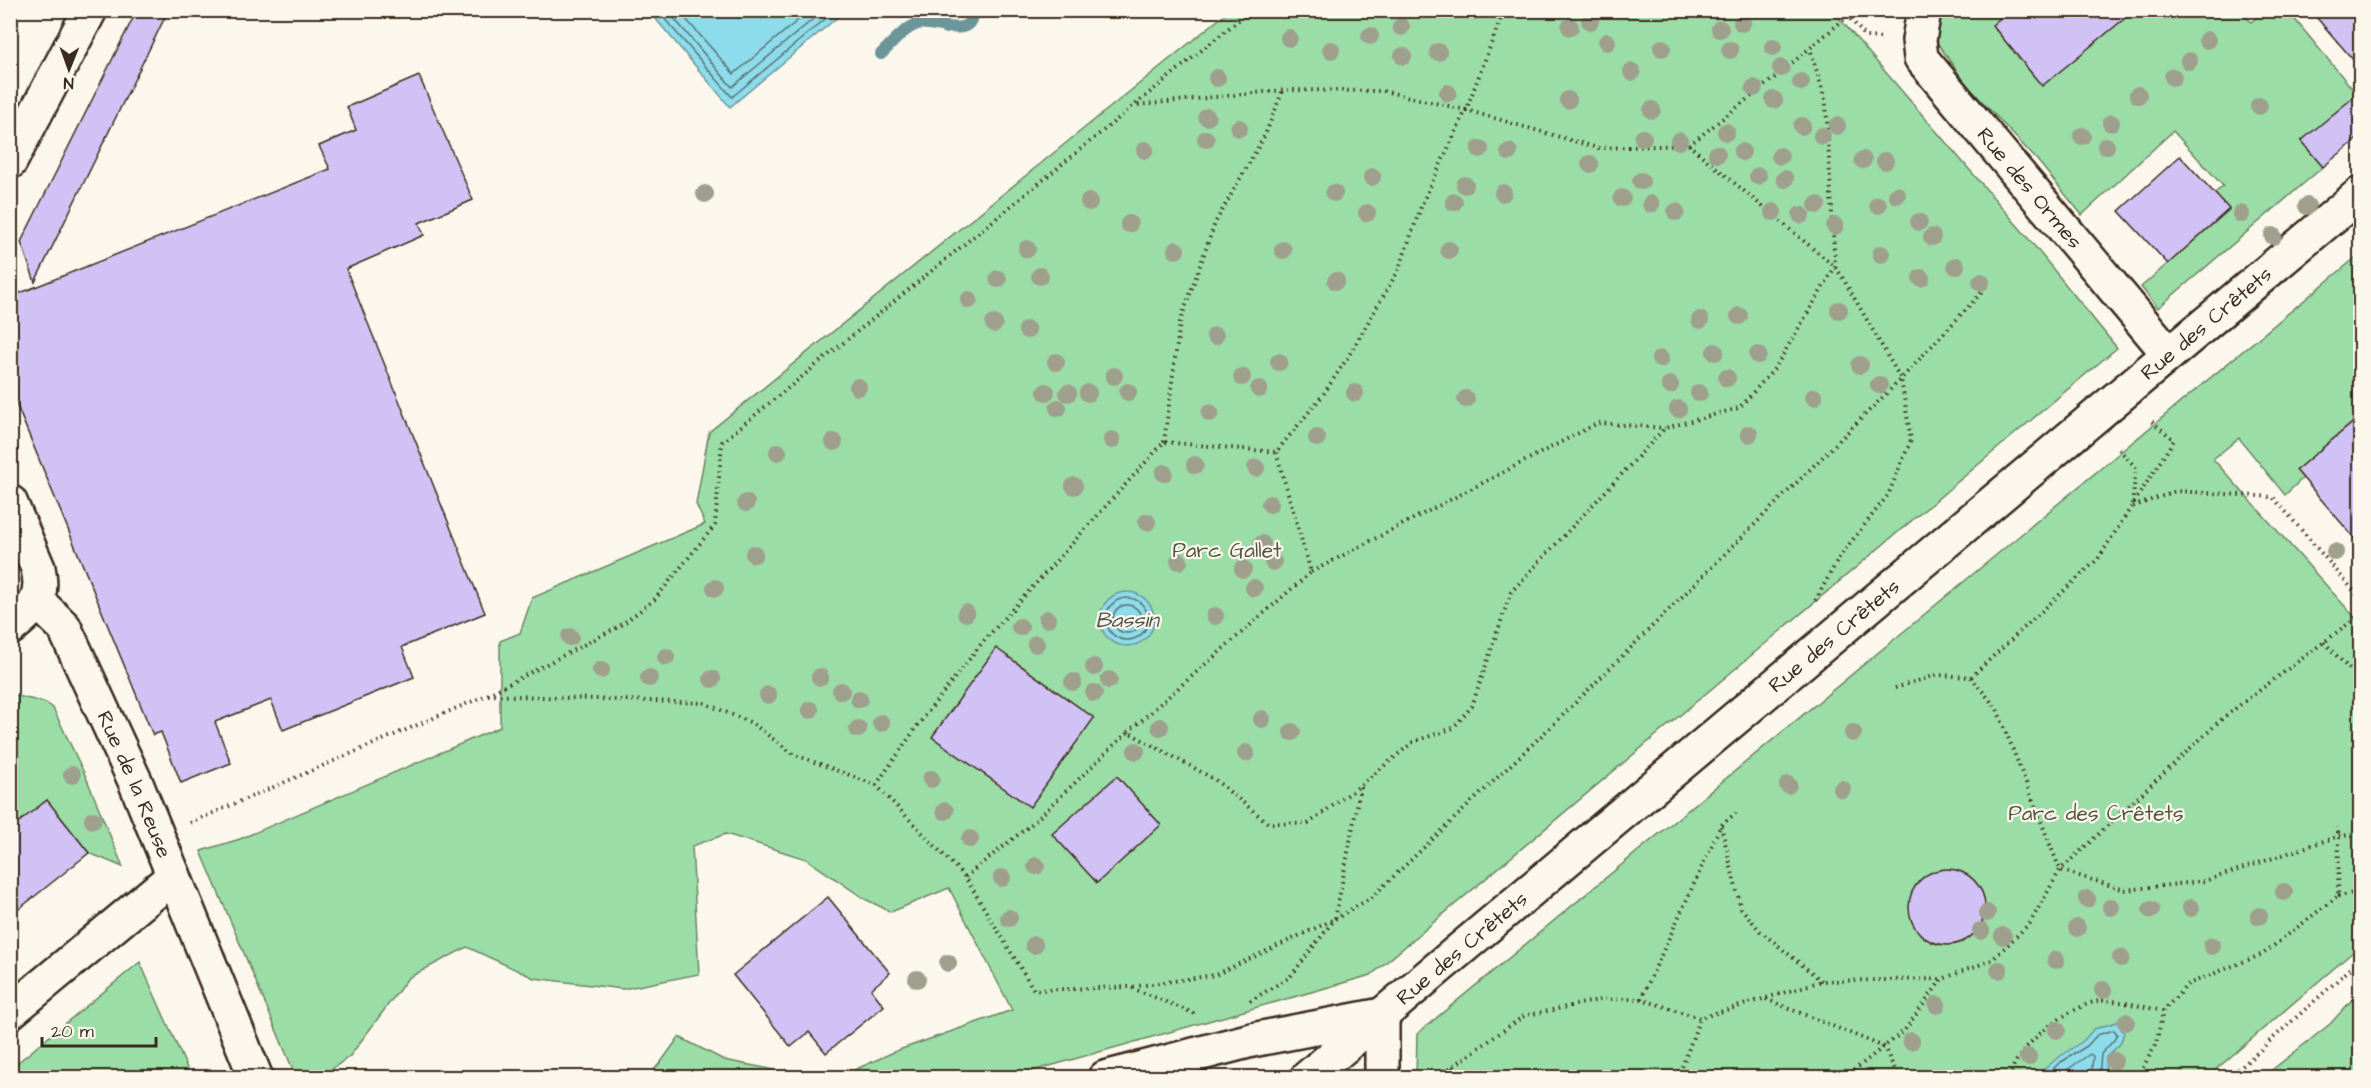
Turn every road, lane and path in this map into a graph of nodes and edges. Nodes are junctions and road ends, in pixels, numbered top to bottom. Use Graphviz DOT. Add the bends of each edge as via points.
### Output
graph roads {
  1 [pos="20,10"];
  2 [pos="90,10"];
  3 [pos="1251,10"];
  4 [pos="1504,10"];
  5 [pos="1843,10"];
  6 [pos="1924,10"];
  7 [pos="10,15"];
  8 [pos="1848,15"];
  9 [pos="16,19"];
  10 [pos="10,30"];
  11 [pos="1884,38"];
  12 [pos="1810,48"];
  13 [pos="1283,90"];
  14 [pos="1136,106"];
  15 [pos="1466,110"];
  16 [pos="1689,145"];
  17 [pos="10,162"];
  18 [pos="2361,194"];
  19 [pos="1835,267"];
  20 [pos="1984,290"];
  21 [pos="2169,354"];
  22 [pos="1901,379"];
  23 [pos="2147,418"];
  24 [pos="1665,428"];
  25 [pos="1164,442"];
  26 [pos="2120,449"];
  27 [pos="1276,452"];
  28 [pos="10,501"];
  29 [pos="2132,507"];
  30 [pos="1311,572"];
  31 [pos="2361,598"];
  32 [pos="37,601"];
  33 [pos="1812,607"];
  34 [pos="2361,615"];
  35 [pos="10,628"];
  36 [pos="2324,642"];
  37 [pos="2351,671"];
  38 [pos="1971,677"];
  39 [pos="1895,688"];
  40 [pos="487,695"];
  41 [pos="1128,732"];
  42 [pos="876,785"];
  43 [pos="1361,785"];
  44 [pos="1736,813"];
  45 [pos="1721,825"];
  46 [pos="2337,827"];
  47 [pos="2361,834"];
  48 [pos="158,836"];
  49 [pos="2338,836"];
  50 [pos="2060,870"];
  51 [pos="174,876"];
  52 [pos="965,878"];
  53 [pos="2361,892"];
  54 [pos="2338,896"];
  55 [pos="1335,919"];
  56 [pos="2361,960"];
  57 [pos="1942,979"];
  58 [pos="1822,981"];
  59 [pos="1131,987"];
  60 [pos="1641,999"];
  61 [pos="1765,999"];
  62 [pos="1243,1006"];
  63 [pos="2163,1011"];
  64 [pos="10,1012"];
  65 [pos="1382,1015"];
  66 [pos="1201,1017"];
  67 [pos="1700,1018"];
  68 [pos="1884,1047"];
  69 [pos="1452,1067"];
  70 [pos="256,1077"];
  71 [pos="1105,1077"];
  72 [pos="1307,1077"];
  73 [pos="1382,1077"];
  74 [pos="1427,1077"];
  75 [pos="1477,1077"];
  76 [pos="1678,1077"];
  77 [pos="1844,1077"];
  78 [pos="1899,1077"];
  79 [pos="2010,1077"];
  80 [pos="2138,1077"];
  81 [pos="2229,1077"];
  1 -- 9 [label="path"];
  2 -- 17 [label="street"];
  3 -- 14 [label="path"];
  4 -- 15 [label="path"];
  5 -- 8 [label="path"];
  6 -- 21 [label="street, Rue des Ormes" via="1919,40 1921,58"];
  7 -- 9 [label="path"];
  8 -- 11 [label="path" via="1866,37"];
  8 -- 12 [label="path"];
  9 -- 10 [label="path"];
  12 -- 16 [label="path"];
  12 -- 19 [label="path" via="1826,103"];
  13 -- 14 [label="path"];
  13 -- 15 [label="path" via="1383,92"];
  13 -- 25 [label="path" via="1265,135 1215,223 1180,322"];
  14 -- 40 [label="path" via="722,442 715,525 655,599 620,626"];
  15 -- 16 [label="path" via="1598,147"];
  15 -- 27 [label="path" via="1422,204 1400,269 1323,395"];
  16 -- 19 [label="path"];
  18 -- 21 [label="street, Rue des Crêtets"];
  19 -- 22 [label="path"];
  19 -- 24 [label="path" via="1775,368 1739,408"];
  20 -- 22 [label="path"];
  21 -- 65 [label="street, Rue des Crêtets"];
  22 -- 33 [label="path" via="1911,440 1888,495 1840,556"];
  22 -- 55 [label="path" via="1544,734 1372,897"];
  23 -- 29 [label="path" via="2174,440"];
  24 -- 30 [label="path" via="1598,423"];
  24 -- 43 [label="path" via="1511,592 1472,706 1453,728 1413,742"];
  25 -- 27 [label="path"];
  25 -- 42 [label="path" via="981,644"];
  26 -- 29 [label="path" via="2136,468"];
  27 -- 30 [label="path"];
  28 -- 32 [label="street" via="38,568"];
  29 -- 31 [label="path" via="2176,491 2273,497"];
  29 -- 38 [label="path" via="2098,559"];
  30 -- 41 [label="path"];
  32 -- 35 [label="street" via="29,614"];
  32 -- 48 [label="street, Rue de la Reuse" via="64,627"];
  34 -- 36 [label="path"];
  36 -- 37 [label="path"];
  36 -- 50 [label="path" via="2224,717"];
  38 -- 39 [label="path" via="1937,675"];
  38 -- 50 [label="path" via="1997,709"];
  40 -- 42 [label="path" via="704,703 752,723 793,754"];
  40 -- 48 [label="path"];
  41 -- 43 [label="path" via="1214,779 1268,823 1308,824"];
  41 -- 52 [label="path" via="1034,822"];
  42 -- 52 [label="path"];
  43 -- 55 [label="path"];
  44 -- 45 [label="path"];
  45 -- 58 [label="path" via="1741,908 1760,932"];
  45 -- 60 [label="path"];
  46 -- 49 [label="path"];
  47 -- 49 [label="path"];
  48 -- 51 [label="street, Rue de la Reuse"];
  49 -- 50 [label="path" via="2205,881 2125,890"];
  49 -- 54 [label="path"];
  50 -- 57 [label="path" via="2030,923 1992,960"];
  51 -- 64 [label="street"];
  51 -- 70 [label="street, Rue de la Reuse"];
  52 -- 59 [label="path" via="1034,990"];
  53 -- 54 [label="path"];
  54 -- 63 [label="path" via="2263,954 2188,984"];
  55 -- 59 [label="path" via="1215,975"];
  55 -- 62 [label="path" via="1290,977"];
  56 -- 81 [label="path"];
  57 -- 58 [label="path"];
  57 -- 68 [label="path" via="1904,1031"];
  58 -- 61 [label="path"];
  59 -- 66 [label="path"];
  60 -- 67 [label="path"];
  60 -- 69 [label="path" via="1603,999 1524,1016"];
  61 -- 67 [label="path"];
  61 -- 68 [label="path"];
  63 -- 79 [label="path" via="2100,1000 2072,1011 2026,1048"];
  63 -- 80 [label="path" via="2156,1044"];
  65 -- 71 [label="street" via="1252,1040"];
  65 -- 72 [label="street, Rue des Crêtets"];
  65 -- 73 [label="street"];
  67 -- 76 [label="path"];
  68 -- 77 [label="path"];
  68 -- 78 [label="path"];
  69 -- 74 [label="path"];
  69 -- 75 [label="path"];
}
